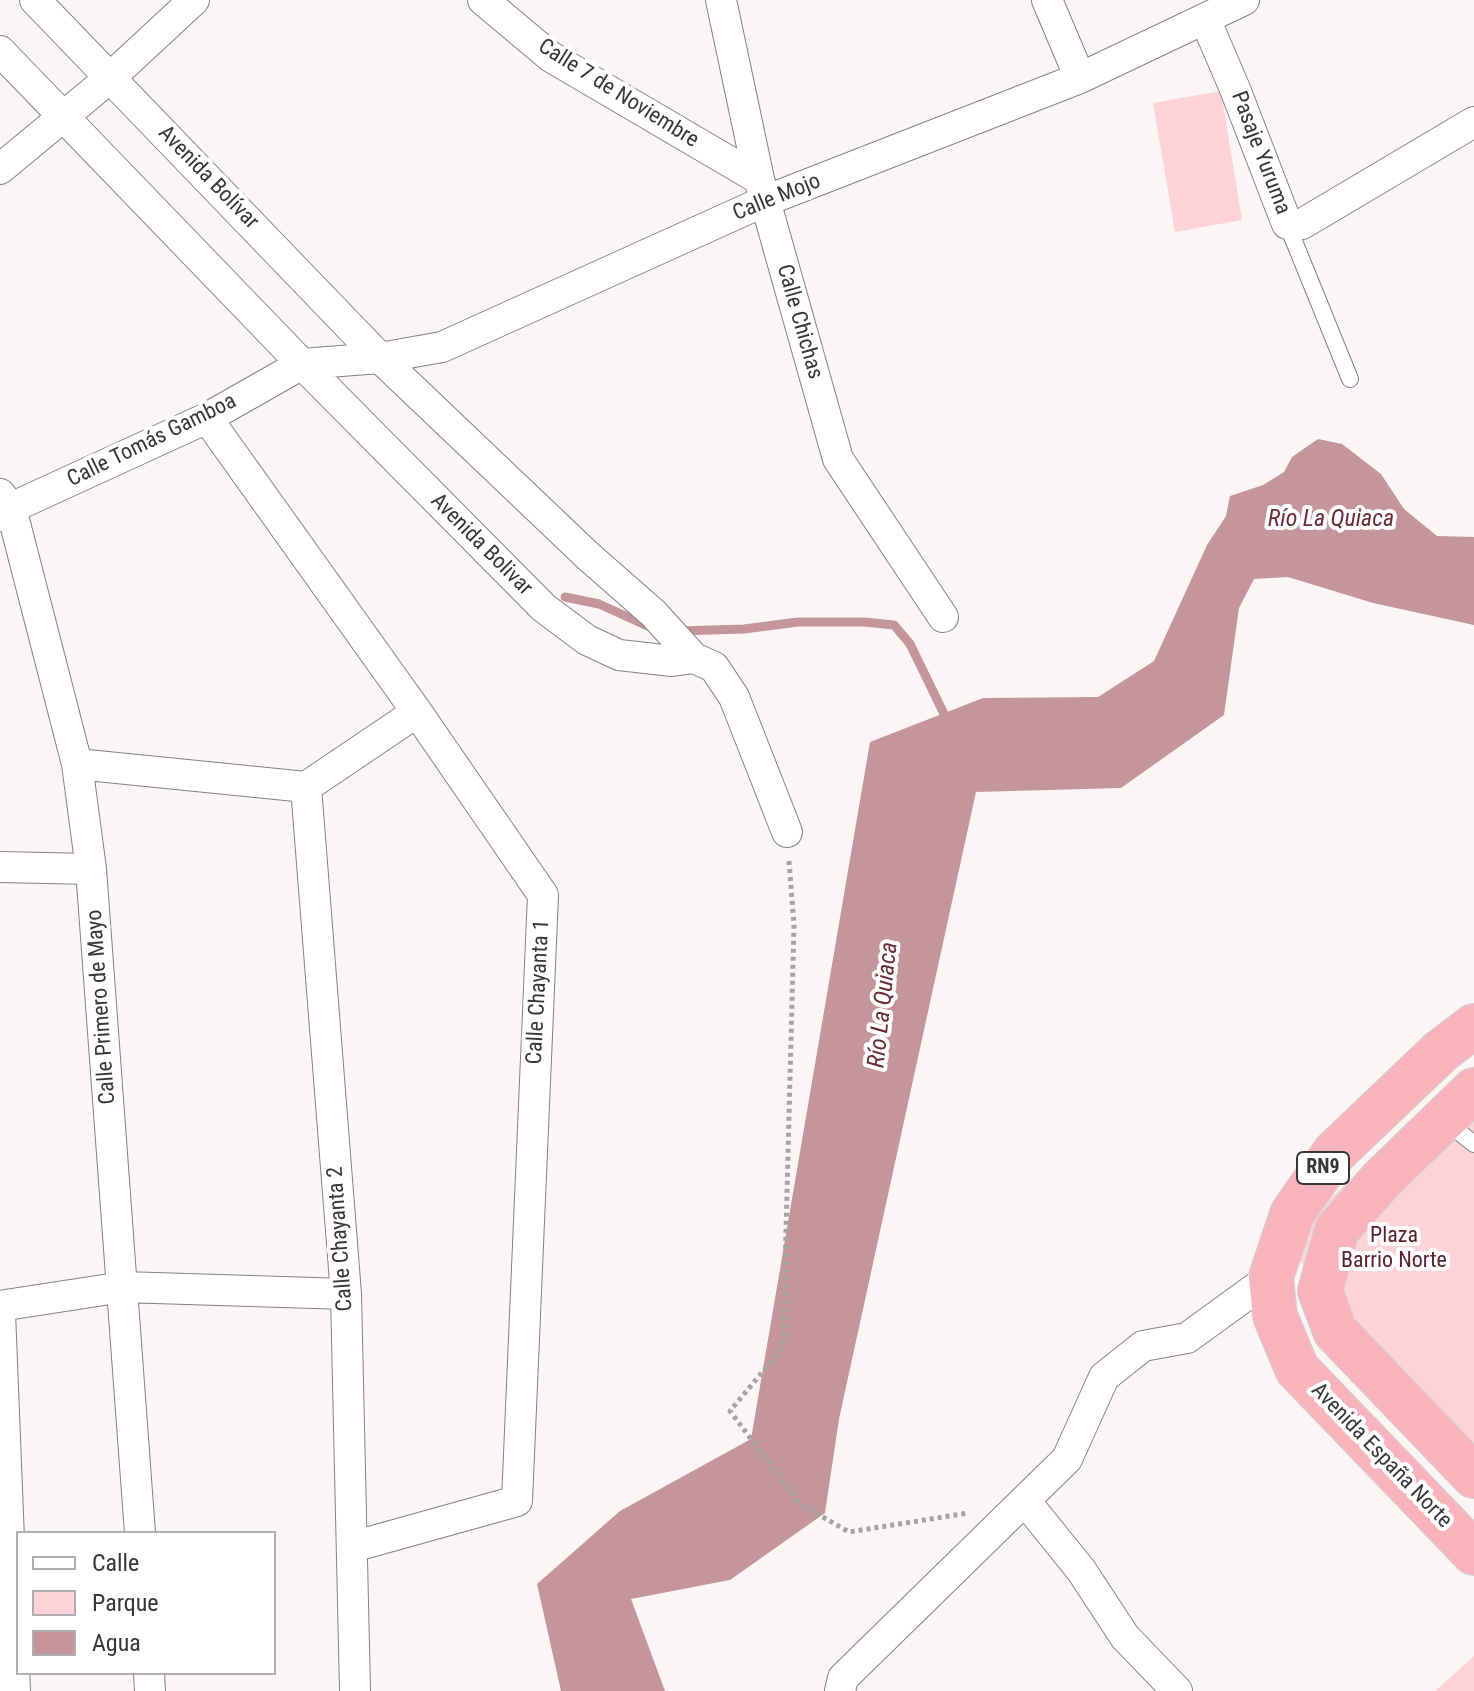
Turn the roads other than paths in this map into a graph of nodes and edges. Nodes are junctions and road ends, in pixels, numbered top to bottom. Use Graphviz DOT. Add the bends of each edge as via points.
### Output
graph roads {
  1 [pos="35,0"];
  2 [pos="194,0"];
  3 [pos="483,0"];
  4 [pos="721,0"];
  5 [pos="1047,0"];
  6 [pos="1244,0"];
  7 [pos="1205,19"];
  8 [pos="0,51"];
  9 [pos="111,77"];
  10 [pos="1080,78"];
  11 [pos="62,116"];
  12 [pos="1474,122"];
  13 [pos="0,169"];
  14 [pos="762,190"];
  15 [pos="1287,224"];
  16 [pos="380,358"];
  17 [pos="302,364"];
  18 [pos="1350,379"];
  19 [pos="207,418"];
  20 [pos="4,506"];
  21 [pos="943,617"];
  22 [pos="694,658"];
  23 [pos="417,712"];
  24 [pos="77,764"];
  25 [pos="306,787"];
  26 [pos="787,832"];
  27 [pos="0,867"];
  28 [pos="91,869"];
  29 [pos="1474,1026"];
  30 [pos="1474,1090"];
  31 [pos="1458,1132"];
  32 [pos="1271,1277"];
  33 [pos="123,1287"];
  34 [pos="346,1294"];
  35 [pos="0,1306"];
  36 [pos="0,1312"];
  37 [pos="1474,1476"];
  38 [pos="1026,1502"];
  39 [pos="140,1531"];
  40 [pos="352,1547"];
  41 [pos="1474,1553"];
  42 [pos="15,1691"];
  43 [pos="355,1691"];
  44 [pos="840,1691"];
  45 [pos="1177,1691"];
  1 -- 9 [label="street, Avenida Bolívar"];
  2 -- 9 [label="street"];
  3 -- 14 [label="street, Calle 7 de Noviembre" via="551,57"];
  4 -- 14 [label="street, Calle Chichas"];
  5 -- 10 [label="street"];
  6 -- 7 [label="street, Calle Mojo"];
  7 -- 10 [label="street, Calle Mojo"];
  7 -- 15 [label="street, Pasaje Yuruma"];
  8 -- 11 [label="street"];
  9 -- 11 [label="street"];
  9 -- 16 [label="street, Avenida Bolívar"];
  10 -- 14 [label="street, Calle Mojo"];
  11 -- 13 [label="street"];
  11 -- 17 [label="street"];
  12 -- 15 [label="street, Pasaje Yuruma" via="1302,224"];
  14 -- 16 [label="street, Calle Mojo" via="442,347"];
  14 -- 21 [label="street, Calle Chichas" via="838,459"];
  15 -- 18 [label="lane"];
  16 -- 17 [label="street, Calle Mojo"];
  16 -- 22 [label="street" via="653,613"];
  17 -- 19 [label="street, Calle Tomás Gamboa"];
  17 -- 22 [label="street, Avenida Bolivar" via="544,608 587,640 619,655"];
  19 -- 20 [label="street, Calle Tomás Gamboa"];
  19 -- 23 [label="street, Calle Chayanta 1"];
  20 -- 24 [label="street, Calle Primero de Mayo"];
  22 -- 26 [label="street" via="714,667 734,697"];
  23 -- 25 [label="street"];
  23 -- 40 [label="street, Calle Chayanta 1" via="543,895 517,1501"];
  24 -- 25 [label="street"];
  24 -- 28 [label="street, Calle Primero de Mayo"];
  25 -- 34 [label="street, Calle Chayanta 2"];
  27 -- 28 [label="street"];
  28 -- 33 [label="street, Calle Primero de Mayo"];
  29 -- 32 [label="highway, RN9" via="1334,1153 1292,1214"];
  30 -- 31 [label="highway, RN9"];
  31 -- 37 [label="highway, RN9" via="1382,1179 1337,1230 1320,1291 1335,1331"];
  32 -- 38 [label="street" via="1187,1338 1143,1346 1104,1377 1067,1459"];
  32 -- 41 [label="highway, Avenida España Norte / RN9" via="1275,1316 1297,1369"];
  33 -- 34 [label="street"];
  33 -- 35 [label="street"];
  33 -- 39 [label="street, Calle Primero de Mayo"];
  34 -- 40 [label="street, Calle Chayanta 2"];
  36 -- 42 [label="street"];
  38 -- 44 [label="street" via="843,1678"];
  38 -- 45 [label="street" via="1081,1570 1125,1637"];
  40 -- 43 [label="street, Calle Chayanta 2"];
}
